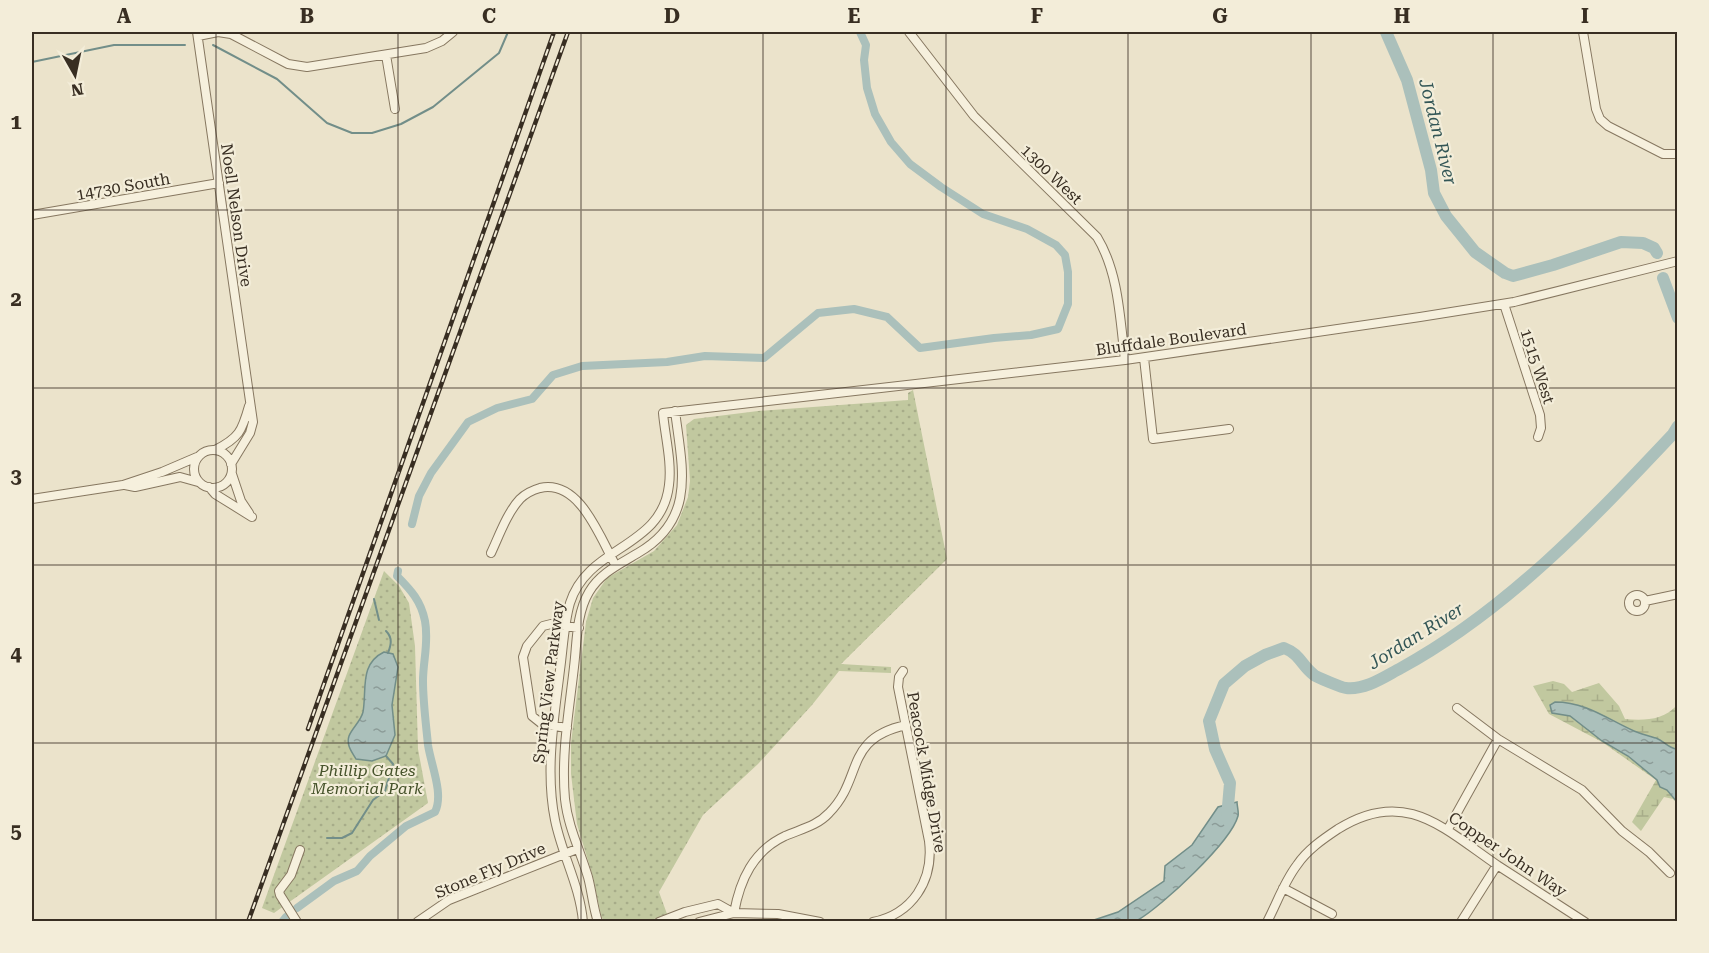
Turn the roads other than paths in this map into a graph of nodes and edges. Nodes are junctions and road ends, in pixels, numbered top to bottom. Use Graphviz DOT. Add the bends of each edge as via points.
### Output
graph roads {
  1 [pos="453,32"];
  2 [pos="909,32"];
  3 [pos="1583,32"];
  4 [pos="198,34"];
  5 [pos="386,55"];
  6 [pos="395,110"];
  7 [pos="1677,154"];
  8 [pos="219,183"];
  9 [pos="32,215"];
  10 [pos="1677,261"];
  11 [pos="1504,304"];
  12 [pos="1144,358"];
  13 [pos="1125,360"];
  14 [pos="250,402"];
  15 [pos="675,411"];
  16 [pos="663,413"];
  17 [pos="1229,429"];
  18 [pos="1538,437"];
  19 [pos="216,450"];
  20 [pos="197,458"];
  21 [pos="231,464"];
  22 [pos="232,474"];
  23 [pos="198,482"];
  24 [pos="123,484"];
  25 [pos="209,488"];
  26 [pos="32,499"];
  27 [pos="491,553"];
  28 [pos="609,555"];
  29 [pos="616,566"];
  30 [pos="1677,594"];
  31 [pos="1645,601"];
  32 [pos="566,626"];
  33 [pos="579,628"];
  34 [pos="903,671"];
  35 [pos="1457,708"];
  36 [pos="906,725"];
  37 [pos="553,726"];
  38 [pos="567,728"];
  39 [pos="1498,739"];
  40 [pos="1448,829"];
  41 [pos="577,849"];
  42 [pos="300,850"];
  43 [pos="565,854"];
  44 [pos="1497,865"];
  45 [pos="1670,873"];
  46 [pos="1283,888"];
  47 [pos="734,913"];
  48 [pos="1332,914"];
  49 [pos="297,921"];
  50 [pos="417,921"];
  51 [pos="583,921"];
  52 [pos="598,921"];
  53 [pos="659,921"];
  54 [pos="699,921"];
  55 [pos="820,921"];
  56 [pos="873,921"];
  57 [pos="1268,921"];
  58 [pos="1461,921"];
  59 [pos="1585,921"];
  1 -- 5 [label="street" via="432,46"];
  2 -- 13 [label="street, 1300 West" via="974,117 1097,237 1113,278"];
  3 -- 7 [label="street" via="1600,119 1663,154"];
  4 -- 5 [label="street" via="231,34 301,67"];
  4 -- 8 [label="street, Noell Nelson Drive"];
  5 -- 6 [label="street"];
  8 -- 9 [label="street, 14730 South"];
  8 -- 14 [label="street, Noell Nelson Drive"];
  10 -- 11 [label="street, Bluffdale Boulevard"];
  11 -- 12 [label="street, Bluffdale Boulevard"];
  11 -- 18 [label="street, 1515 West" via="1540,415"];
  12 -- 13 [label="street, Bluffdale Boulevard"];
  12 -- 17 [label="street" via="1152,439"];
  13 -- 15 [label="street, Bluffdale Boulevard"];
  14 -- 19 [label="street, Noell Nelson Drive" via="239,435"];
  14 -- 21 [label="street, Noell Nelson Drive" via="250,433"];
  15 -- 16 [label="street, Bluffdale Boulevard"];
  15 -- 29 [label="street, Spring View Parkway" via="683,472 679,505 661,536"];
  16 -- 28 [label="street, Spring View Parkway" via="670,474 666,502 648,530"];
  19 -- 20 [label="street"];
  19 -- 21 [label="street"];
  20 -- 23 [label="street" via="193,470"];
  20 -- 24 [label="street"];
  21 -- 22 [label="street"];
  22 -- 25 [label="street" via="224,485"];
  22 -- 25 [label="street" via="240,501 252,517"];
  23 -- 24 [label="street" via="180,477 135,487"];
  23 -- 25 [label="street"];
  24 -- 26 [label="street"];
  27 -- 28 [label="street" via="520,499 537,489 552,487 579,502"];
  28 -- 29 [label="street"];
  28 -- 32 [label="street, Spring View Parkway" via="580,582 571,600"];
  29 -- 33 [label="street, Spring View Parkway" via="602,576 588,595"];
  30 -- 31 [label="street"];
  32 -- 33 [label="street"];
  32 -- 37 [label="street, Spring View Parkway"];
  32 -- 37 [label="street" via="543,626 523,657 532,717"];
  33 -- 38 [label="street, Spring View Parkway"];
  34 -- 36 [label="street, Peacock Midge Drive" via="898,687"];
  35 -- 39 [label="street"];
  36 -- 47 [label="street" via="885,731 865,746 843,794 825,818 780,839 760,854 743,879"];
  36 -- 56 [label="street, Peacock Midge Drive" via="929,841 930,866 910,903"];
  37 -- 38 [label="street"];
  37 -- 43 [label="street, Spring View Parkway" via="552,794"];
  38 -- 41 [label="street, Spring View Parkway" via="565,801"];
  39 -- 40 [label="street"];
  39 -- 45 [label="street" via="1582,790"];
  40 -- 44 [label="street, Copper John Way"];
  40 -- 46 [label="street, Copper John Way" via="1413,814 1392,812 1354,819 1315,846 1297,864"];
  41 -- 43 [label="street, Stone Fly Drive"];
  41 -- 52 [label="street, Spring View Parkway"];
  42 -- 49 [label="street" via="291,875 279,891"];
  43 -- 50 [label="street, Stone Fly Drive" via="449,900"];
  43 -- 51 [label="street, Spring View Parkway"];
  44 -- 58 [label="street"];
  44 -- 59 [label="street, Copper John Way"];
  46 -- 48 [label="street"];
  46 -- 57 [label="street"];
  47 -- 53 [label="street" via="718,904"];
  47 -- 54 [label="street"];
  47 -- 55 [label="street" via="778,914"];
}
